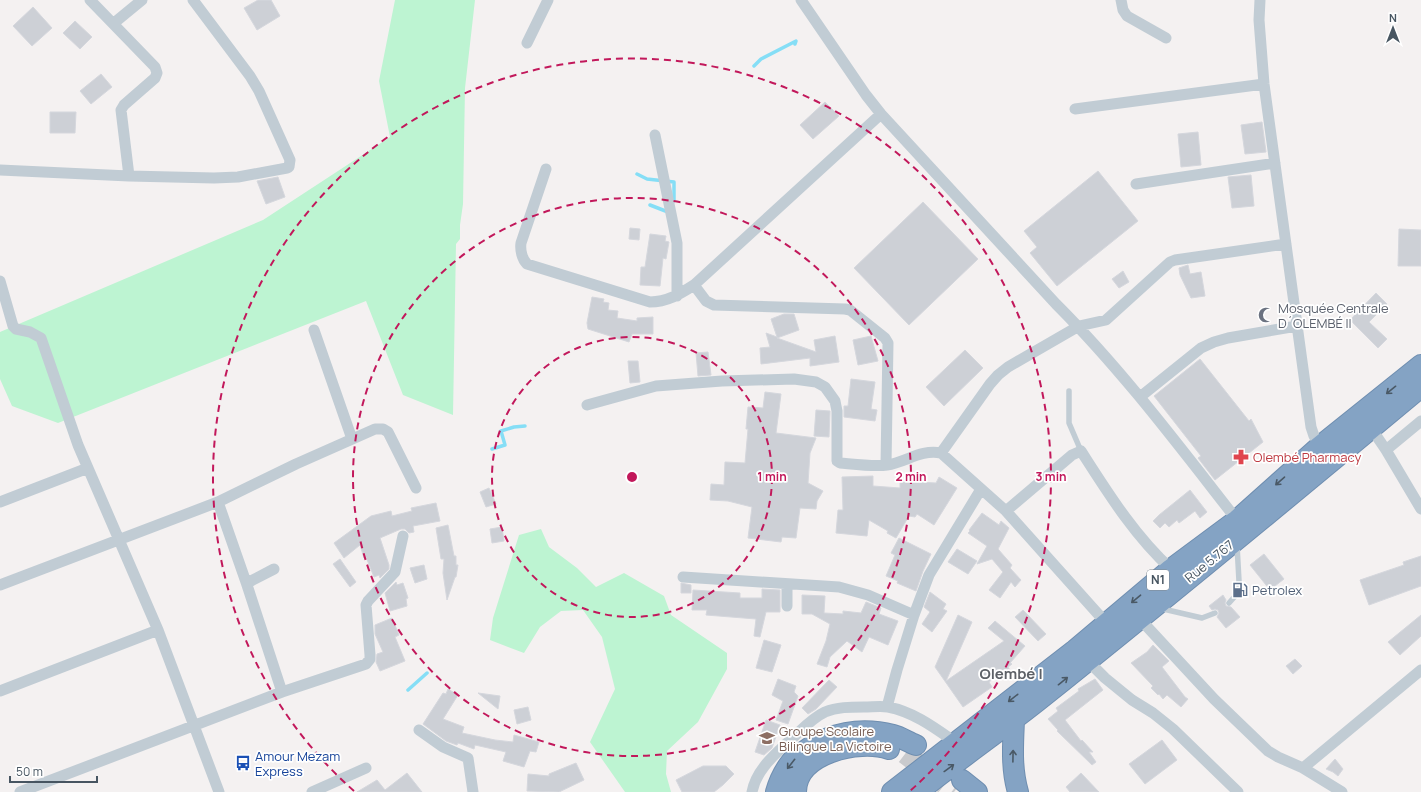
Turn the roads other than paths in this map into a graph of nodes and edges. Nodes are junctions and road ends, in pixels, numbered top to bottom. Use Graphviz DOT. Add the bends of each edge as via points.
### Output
graph roads {
  1 [pos="90,0"];
  2 [pos="142,0"];
  3 [pos="193,0"];
  4 [pos="548,0"];
  5 [pos="801,0"];
  6 [pos="1121,0"];
  7 [pos="1260,0"];
  8 [pos="114,23"];
  9 [pos="1166,38"];
  10 [pos="527,43"];
  11 [pos="1264,84"];
  12 [pos="1075,110"];
  13 [pos="881,114"];
  14 [pos="655,135"];
  15 [pos="1275,163"];
  16 [pos="546,169"];
  17 [pos="0,170"];
  18 [pos="129,176"];
  19 [pos="1136,184"];
  20 [pos="1286,244"];
  21 [pos="0,281"];
  22 [pos="694,285"];
  23 [pos="676,296"];
  24 [pos="1079,326"];
  25 [pos="1297,326"];
  26 [pos="314,330"];
  27 [pos="1421,365"];
  28 [pos="1421,387"];
  29 [pos="1069,391"];
  30 [pos="1140,397"];
  31 [pos="587,405"];
  32 [pos="1366,421"];
  33 [pos="1421,421"];
  34 [pos="352,439"];
  35 [pos="1320,446"];
  36 [pos="1386,450"];
  37 [pos="1081,451"];
  38 [pos="941,453"];
  39 [pos="886,465"];
  40 [pos="88,468"];
  41 [pos="416,488"];
  42 [pos="981,489"];
  43 [pos="0,502"];
  44 [pos="218,502"];
  45 [pos="1421,509"];
  46 [pos="1006,511"];
  47 [pos="1236,529"];
  48 [pos="403,536"];
  49 [pos="119,539"];
  50 [pos="274,569"];
  51 [pos="1171,569"];
  52 [pos="682,577"];
  53 [pos="0,584"];
  54 [pos="787,584"];
  55 [pos="248,585"];
  56 [pos="1229,603"];
  57 [pos="786,606"];
  58 [pos="1146,612"];
  59 [pos="1215,613"];
  60 [pos="914,615"];
  61 [pos="1106,624"];
  62 [pos="158,630"];
  63 [pos="1088,661"];
  64 [pos="1421,670"];
  65 [pos="0,691"];
  66 [pos="282,692"];
  67 [pos="888,707"];
  68 [pos="1014,720"];
  69 [pos="195,726"];
  70 [pos="418,730"];
  71 [pos="955,742"];
  72 [pos="366,768"];
  73 [pos="1302,768"];
  74 [pos="20,792"];
  75 [pos="219,792"];
  76 [pos="312,792"];
  77 [pos="473,792"];
  78 [pos="752,792"];
  79 [pos="776,792"];
  80 [pos="796,792"];
  81 [pos="892,792"];
  82 [pos="918,792"];
  83 [pos="1018,792"];
  84 [pos="1238,792"];
  85 [pos="1342,792"];
  1 -- 8 [label="street"];
  2 -- 8 [label="street"];
  3 -- 18 [label="street" via="259,91 291,164 287,168 238,177"];
  4 -- 10 [label="street"];
  5 -- 13 [label="street"];
  6 -- 9 [label="street" via="1127,16"];
  7 -- 11 [label="street"];
  8 -- 18 [label="street" via="155,67 157,73 156,78 121,110"];
  11 -- 12 [label="street"];
  11 -- 15 [label="street"];
  13 -- 22 [label="street"];
  13 -- 24 [label="street"];
  14 -- 23 [label="street" via="677,243"];
  15 -- 19 [label="street"];
  15 -- 20 [label="street"];
  16 -- 23 [label="street" via="521,242 520,248 527,264 650,302 660,302"];
  17 -- 18 [label="street"];
  20 -- 24 [label="street" via="1175,260 1106,320"];
  20 -- 25 [label="street"];
  21 -- 40 [label="street" via="13,326 41,338"];
  22 -- 23 [label="street"];
  22 -- 39 [label="street" via="706,301 714,305 845,308 885,338 888,343"];
  24 -- 30 [label="street"];
  24 -- 38 [label="street" via="998,375"];
  25 -- 30 [label="street" via="1214,342 1201,348"];
  25 -- 35 [label="street" via="1312,426"];
  26 -- 34 [label="street"];
  27 -- 32 [label="highway, N1, one-way"];
  28 -- 32 [label="highway, Rue 5.767 / N1"];
  29 -- 37 [label="lane" via="1069,423"];
  30 -- 47 [label="street"];
  31 -- 39 [label="street" via="656,386 794,379 816,382 826,387 838,411 837,461"];
  32 -- 35 [label="highway, N1"];
  32 -- 36 [label="street"];
  32 -- 47 [label="highway, Rue 5.767 / N1"];
  33 -- 36 [label="street"];
  34 -- 41 [label="street" via="375,429 388,432"];
  34 -- 44 [label="street"];
  35 -- 47 [label="highway, N1, one-way"];
  36 -- 45 [label="street"];
  37 -- 46 [label="street"];
  37 -- 51 [label="street" via="1123,514 1149,548"];
  38 -- 39 [label="street" via="932,451"];
  38 -- 42 [label="street"];
  40 -- 43 [label="street"];
  40 -- 49 [label="street"];
  42 -- 46 [label="street"];
  42 -- 60 [label="street" via="929,575"];
  44 -- 49 [label="street"];
  44 -- 55 [label="street"];
  46 -- 61 [label="street"];
  47 -- 51 [label="highway, N1"];
  47 -- 56 [label="lane" via="1239,581 1237,594"];
  47 -- 58 [label="highway, Rue 5.767 / N1"];
  48 -- 66 [label="street" via="396,572 366,605 370,659 366,664"];
  49 -- 53 [label="street"];
  49 -- 62 [label="street"];
  50 -- 55 [label="street" via="249,582"];
  51 -- 61 [label="highway, N1, one-way"];
  52 -- 54 [label="street"];
  54 -- 57 [label="street"];
  54 -- 60 [label="street" via="839,587 868,595"];
  55 -- 66 [label="street"];
  58 -- 59 [label="lane" via="1202,618"];
  58 -- 63 [label="highway, Rue 5.767 / N1"];
  58 -- 73 [label="street" via="1214,699 1268,751"];
  60 -- 67 [label="street"];
  61 -- 71 [label="highway, N1, one-way"];
  62 -- 65 [label="street"];
  62 -- 69 [label="street"];
  68 -- 63 [label="highway, Rue 5.767 / N1, one-way"];
  63 -- 84 [label="street" via="1132,700 1173,729"];
  64 -- 73 [label="street"];
  66 -- 69 [label="street"];
  67 -- 71 [label="street" via="909,713"];
  67 -- 78 [label="street" via="837,708 813,719 768,762 759,774"];
  82 -- 68 [label="highway, Rue 5.767 / N1, one-way"];
  83 -- 68 [label="highway, one-way" via="1014,779"];
  69 -- 74 [label="street"];
  69 -- 75 [label="street"];
  70 -- 77 [label="street" via="443,747 468,758"];
  71 -- 81 [label="highway, N1"];
  72 -- 76 [label="street"];
  73 -- 85 [label="street"];
  80 -- 79 [label="highway, one-way" via="801,775 814,760 834,750 860,745 910,749 894,735 857,731 833,735 812,745 792,761"];
}
